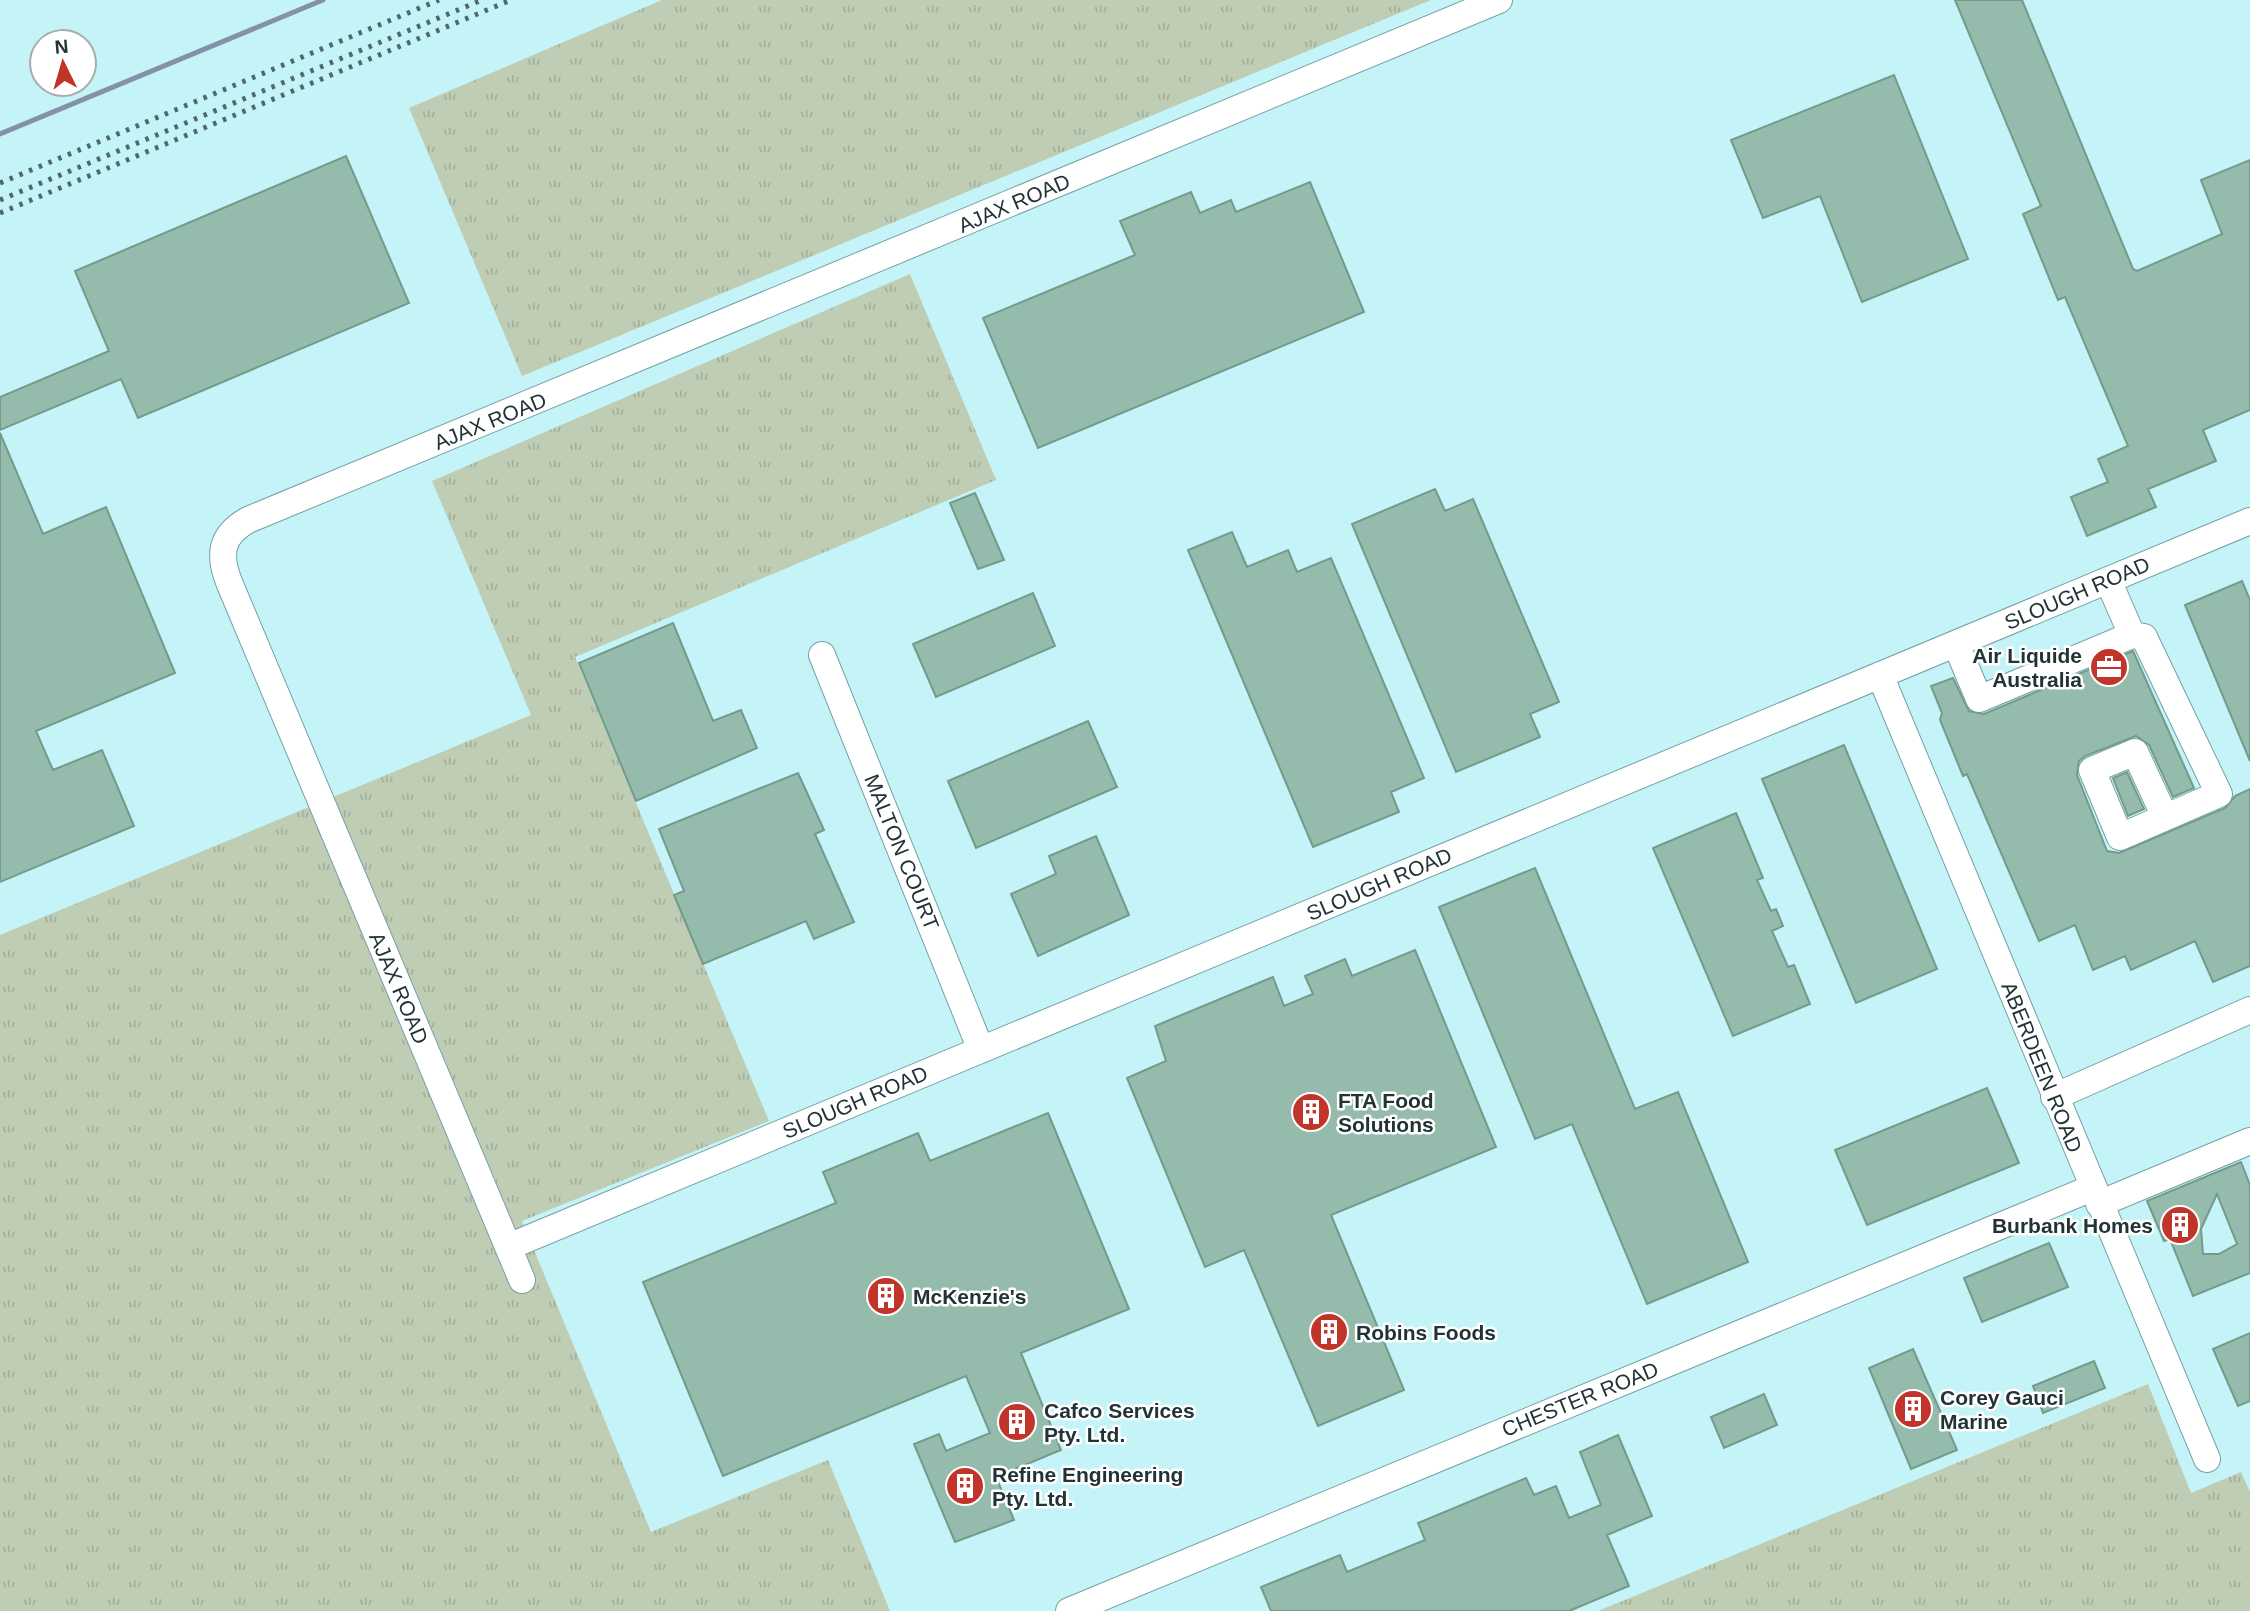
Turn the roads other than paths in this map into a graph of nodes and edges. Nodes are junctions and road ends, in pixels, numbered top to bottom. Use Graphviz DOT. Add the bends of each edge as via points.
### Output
graph roads {
  1 [pos="1499,0"];
  2 [pos="2250,521"];
  3 [pos="2108,580"];
  4 [pos="2132,635"];
  5 [pos="1956,644"];
  6 [pos="822,655"];
  7 [pos="1880,675"];
  8 [pos="2165,817"];
  9 [pos="2248,1017"];
  10 [pos="981,1049"];
  11 [pos="2054,1097"];
  12 [pos="2250,1141"];
  13 [pos="2095,1196"];
  14 [pos="508,1247"];
  15 [pos="522,1280"];
  16 [pos="2207,1459"];
  17 [pos="1069,1611"];
  1 -- 14 [label="street, AJAX ROAD" via="248,520 225,539 223,566 229,582"];
  2 -- 3 [label="street, SLOUGH ROAD"];
  3 -- 4 [label="street"];
  3 -- 5 [label="street, SLOUGH ROAD"];
  4 -- 5 [label="street" via="1979,699"];
  4 -- 8 [label="street" via="2144,637 2219,794"];
  5 -- 7 [label="street, SLOUGH ROAD"];
  6 -- 10 [label="street, MALTON COURT"];
  7 -- 10 [label="street, SLOUGH ROAD"];
  7 -- 11 [label="street, ABERDEEN ROAD"];
  9 -- 11 [label="street"];
  10 -- 14 [label="street, SLOUGH ROAD"];
  11 -- 13 [label="street, ABERDEEN ROAD"];
  12 -- 13 [label="street, CHESTER ROAD"];
  13 -- 16 [label="street, ABERDEEN ROAD"];
  13 -- 17 [label="street, CHESTER ROAD"];
  14 -- 15 [label="street, AJAX ROAD"];
}
